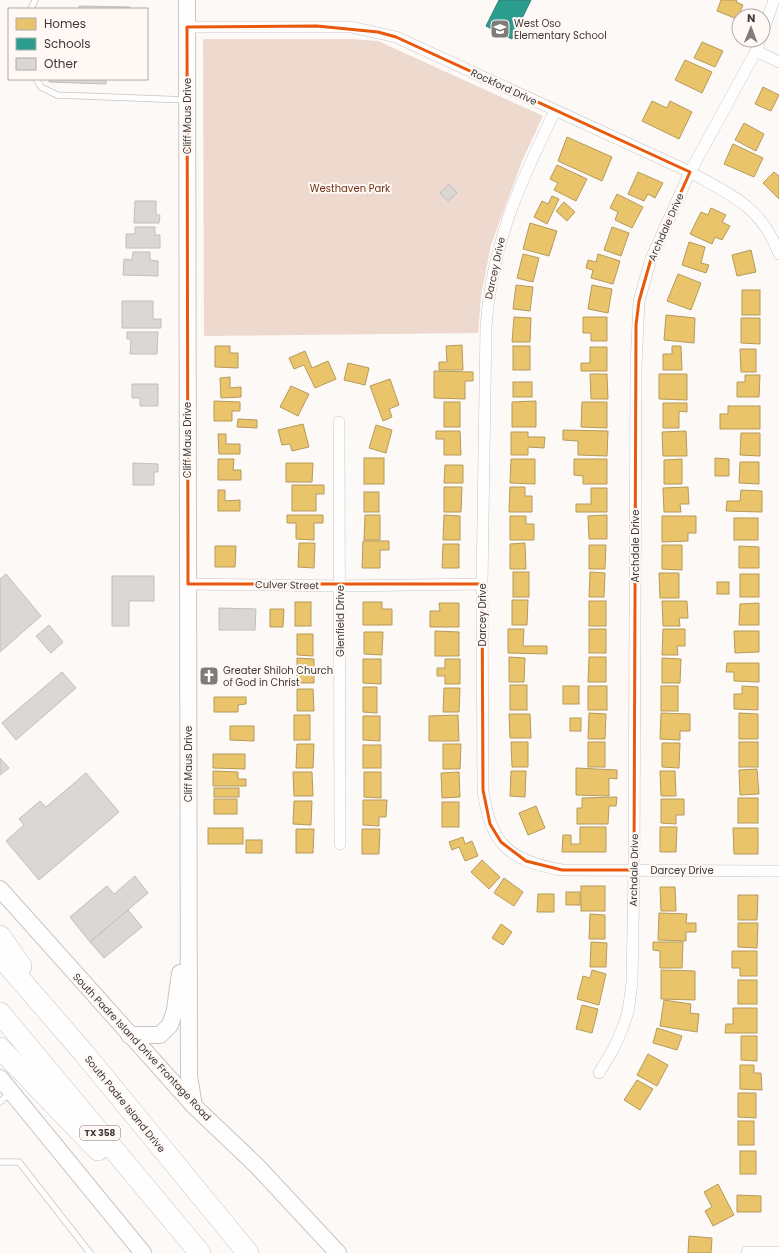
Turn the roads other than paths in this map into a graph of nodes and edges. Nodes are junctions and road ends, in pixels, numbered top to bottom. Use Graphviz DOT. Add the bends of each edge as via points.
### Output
graph roads {
  1 [pos="187,0"];
  2 [pos="187,27"];
  3 [pos="757,48"];
  4 [pos="756,51"];
  5 [pos="779,62"];
  6 [pos="37,80"];
  7 [pos="187,100"];
  8 [pos="555,110"];
  9 [pos="690,172"];
  10 [pos="779,254"];
  11 [pos="340,422"];
  12 [pos="188,584"];
  13 [pos="482,584"];
  14 [pos="340,586"];
  15 [pos="340,844"];
  16 [pos="634,870"];
  17 [pos="779,871"];
  18 [pos="188,879"];
  19 [pos="0,889"];
  20 [pos="0,936"];
  21 [pos="0,956"];
  22 [pos="0,1013"];
  23 [pos="129,1035"];
  24 [pos="0,1048"];
  25 [pos="83,1052"];
  26 [pos="599,1073"];
  27 [pos="0,1078"];
  28 [pos="6,1097"];
  29 [pos="194,1106"];
  30 [pos="0,1162"];
  31 [pos="747,1252"];
  32 [pos="779,1252"];
  33 [pos="90,1253"];
  34 [pos="143,1253"];
  35 [pos="196,1253"];
  36 [pos="200,1253"];
  37 [pos="248,1253"];
  38 [pos="338,1253"];
  1 -- 2 [label="street, Cliff Maus Drive"];
  2 -- 7 [label="street, Cliff Maus Drive"];
  2 -- 8 [label="street, Rockford Drive" via="317,26 351,27 378,32 396,37"];
  3 -- 4 [label="street, Archdale Drive"];
  4 -- 5 [label="street"];
  4 -- 9 [label="street, Archdale Drive"];
  6 -- 7 [label="lane" via="41,87 57,95"];
  7 -- 12 [label="street, Cliff Maus Drive"];
  8 -- 9 [label="street, Rockford Drive"];
  8 -- 13 [label="street, Darcey Drive" via="512,205 502,235 489,293"];
  9 -- 10 [label="street, Rockford Drive" via="745,203 763,224"];
  9 -- 16 [label="street, Archdale Drive" via="651,259 639,301 636,325"];
  11 -- 14 [label="street, Glenfield Drive"];
  12 -- 14 [label="street, Culver Street"];
  12 -- 18 [label="street, Cliff Maus Drive"];
  13 -- 14 [label="street, Culver Street"];
  13 -- 16 [label="street, Darcey Drive" via="483,790 490,824 511,853 539,866 562,870"];
  14 -- 15 [label="street, Glenfield Drive"];
  16 -- 17 [label="street, Darcey Drive"];
  16 -- 26 [label="street, Archdale Drive" via="628,1012 614,1048"];
  18 -- 23 [label="street, Cliff Maus Drive" via="180,977 170,1025 160,1035"];
  18 -- 29 [label="street, Cliff Maus Drive" via="189,1076"];
  19 -- 23 [label="street, South Padre Island Drive Frontage Road"];
  20 -- 25 [label="highway"];
  21 -- 25 [label="highway, South Padre Island Drive"];
  22 -- 36 [label="highway, TX 358"];
  23 -- 29 [label="street, South Padre Island Drive Frontage Road"];
  24 -- 35 [label="highway"];
  25 -- 37 [label="highway, South Padre Island Drive"];
  27 -- 28 [label="street"];
  28 -- 34 [label="street"];
  29 -- 38 [label="street, South Padre Island Drive Frontage Road" via="256,1165"];
  30 -- 33 [label="lane" via="19,1162"];
  31 -- 32 [label="street"];
}
